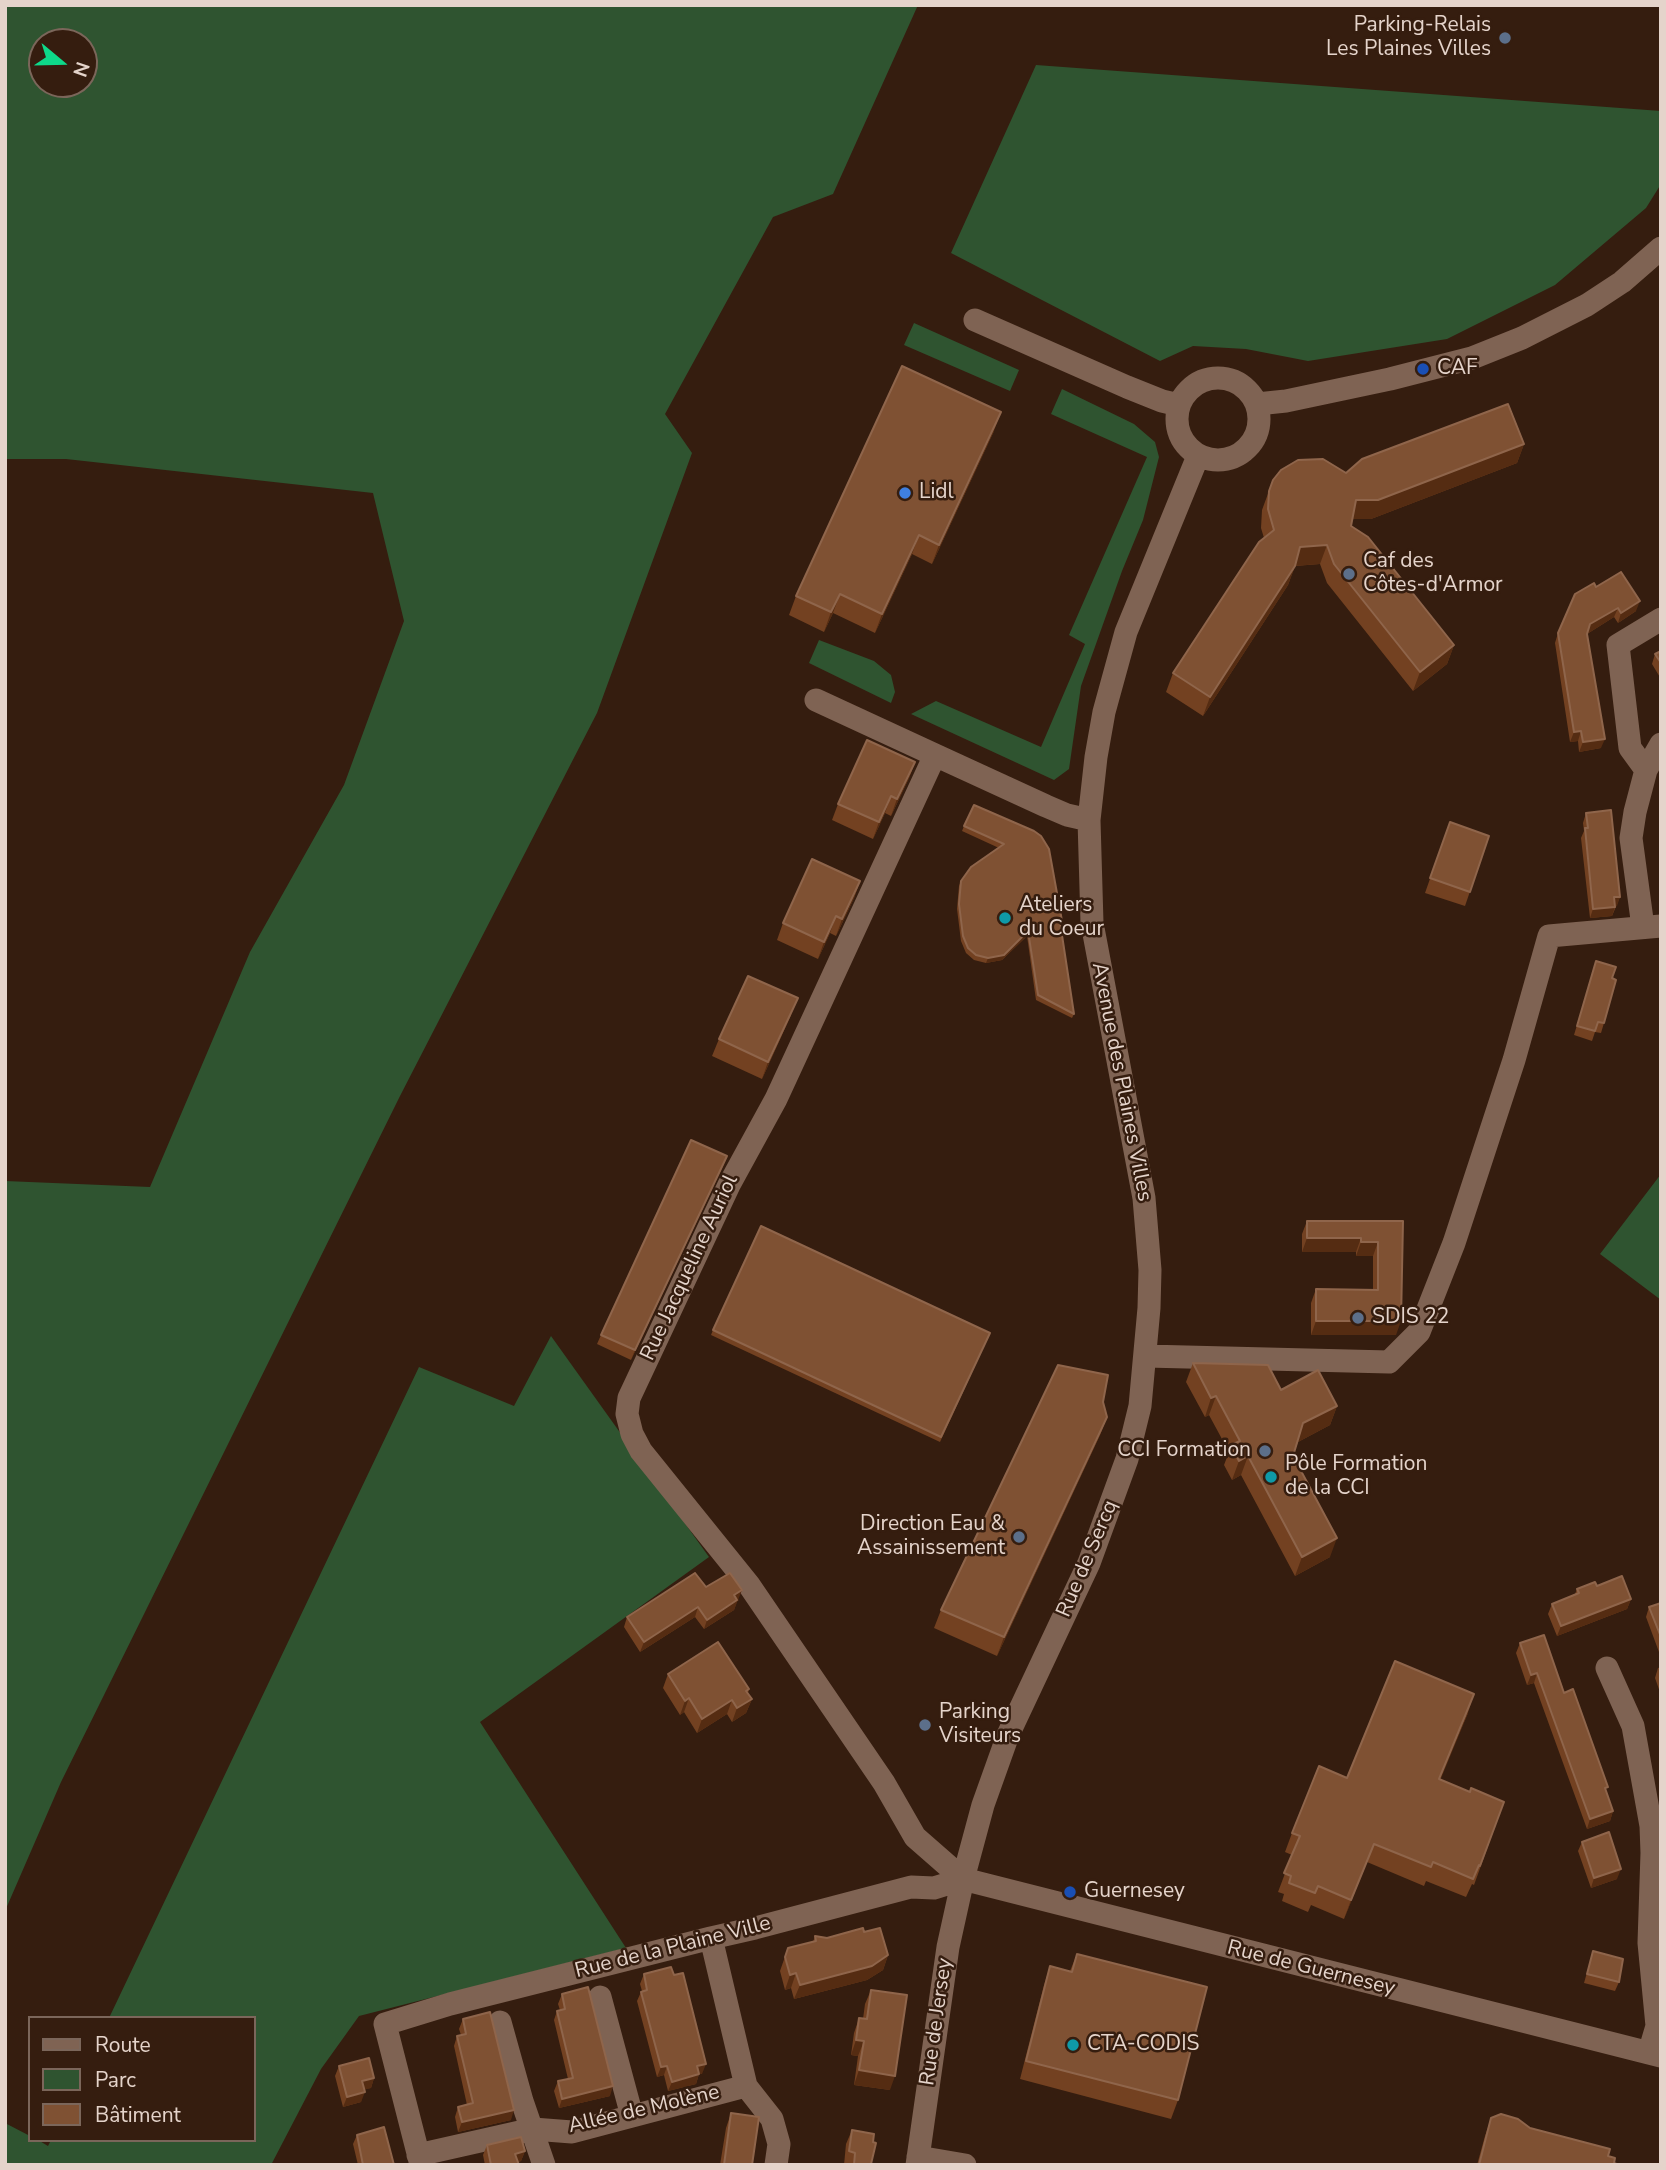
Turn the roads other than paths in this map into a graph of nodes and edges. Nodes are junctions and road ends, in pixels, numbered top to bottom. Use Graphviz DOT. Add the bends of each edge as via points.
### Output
graph roads {
  1 [pos="1661,248"];
  2 [pos="975,320"];
  3 [pos="1257,404"];
  4 [pos="1179,405"];
  5 [pos="1198,456"];
  6 [pos="1661,619"];
  7 [pos="816,700"];
  8 [pos="1661,744"];
  9 [pos="935,755"];
  10 [pos="1646,770"];
  11 [pos="1089,820"];
  12 [pos="1652,927"];
  13 [pos="1146,1224"];
  14 [pos="1146,1356"];
  15 [pos="1607,1668"];
  16 [pos="1657,1853"];
  17 [pos="962,1880"];
  18 [pos="711,1938"];
  19 [pos="600,1997"];
  20 [pos="500,2022"];
  21 [pos="1655,2054"];
  22 [pos="746,2086"];
  23 [pos="632,2116"];
  24 [pos="533,2129"];
  25 [pos="419,2160"];
  26 [pos="918,2161"];
  27 [pos="544,2165"];
  28 [pos="776,2165"];
  29 [pos="965,2165"];
  1 -- 3 [label="street" via="1622,282 1578,310 1472,358"];
  2 -- 4 [label="street" via="1126,387"];
  3 -- 4 [label="street" via="1238,382 1210,378 1197,383"];
  3 -- 5 [label="street" via="1258,433 1240,455 1212,461"];
  4 -- 5 [label="street" via="1182,440"];
  5 -- 11 [label="street, Avenue des Plaines Villes" via="1126,632 1102,723"];
  6 -- 10 [label="street" via="1618,645 1630,748"];
  7 -- 9 [label="street"];
  8 -- 10 [label="street"];
  9 -- 11 [label="street" via="1057,811"];
  9 -- 17 [label="street, Rue Jacqueline Auriol" via="776,1099 729,1185 629,1398 627,1414 641,1451 749,1585 884,1783 915,1837"];
  10 -- 12 [label="street" via="1631,838"];
  11 -- 13 [label="street, Avenue des Plaines Villes" via="1091,923"];
  12 -- 14 [label="street" via="1549,936 1454,1243 1419,1332 1389,1362"];
  13 -- 14 [label="street, Rue de Sercq" via="1150,1270"];
  14 -- 17 [label="street, Rue de Sercq" via="1140,1406 1114,1500 1008,1735"];
  15 -- 16 [label="street" via="1633,1726"];
  16 -- 21 [label="street" via="1649,1943 1657,2026"];
  17 -- 18 [label="street, Rue de la Plaine Ville" via="934,1888 911,1887"];
  17 -- 21 [label="street, Rue de Guernesey"];
  17 -- 26 [label="street, Rue de Jersey"];
  18 -- 22 [label="street"];
  18 -- 25 [label="street, Rue de la Plaine Ville" via="385,2024"];
  19 -- 23 [label="street"];
  20 -- 24 [label="street"];
  22 -- 23 [label="street, Allée de Molène"];
  22 -- 28 [label="street" via="772,2119 779,2144"];
  23 -- 24 [label="street, Allée de Molène" via="572,2132"];
  24 -- 25 [label="street, Allée de Molène"];
  24 -- 27 [label="street"];
  26 -- 29 [label="street"];
}
